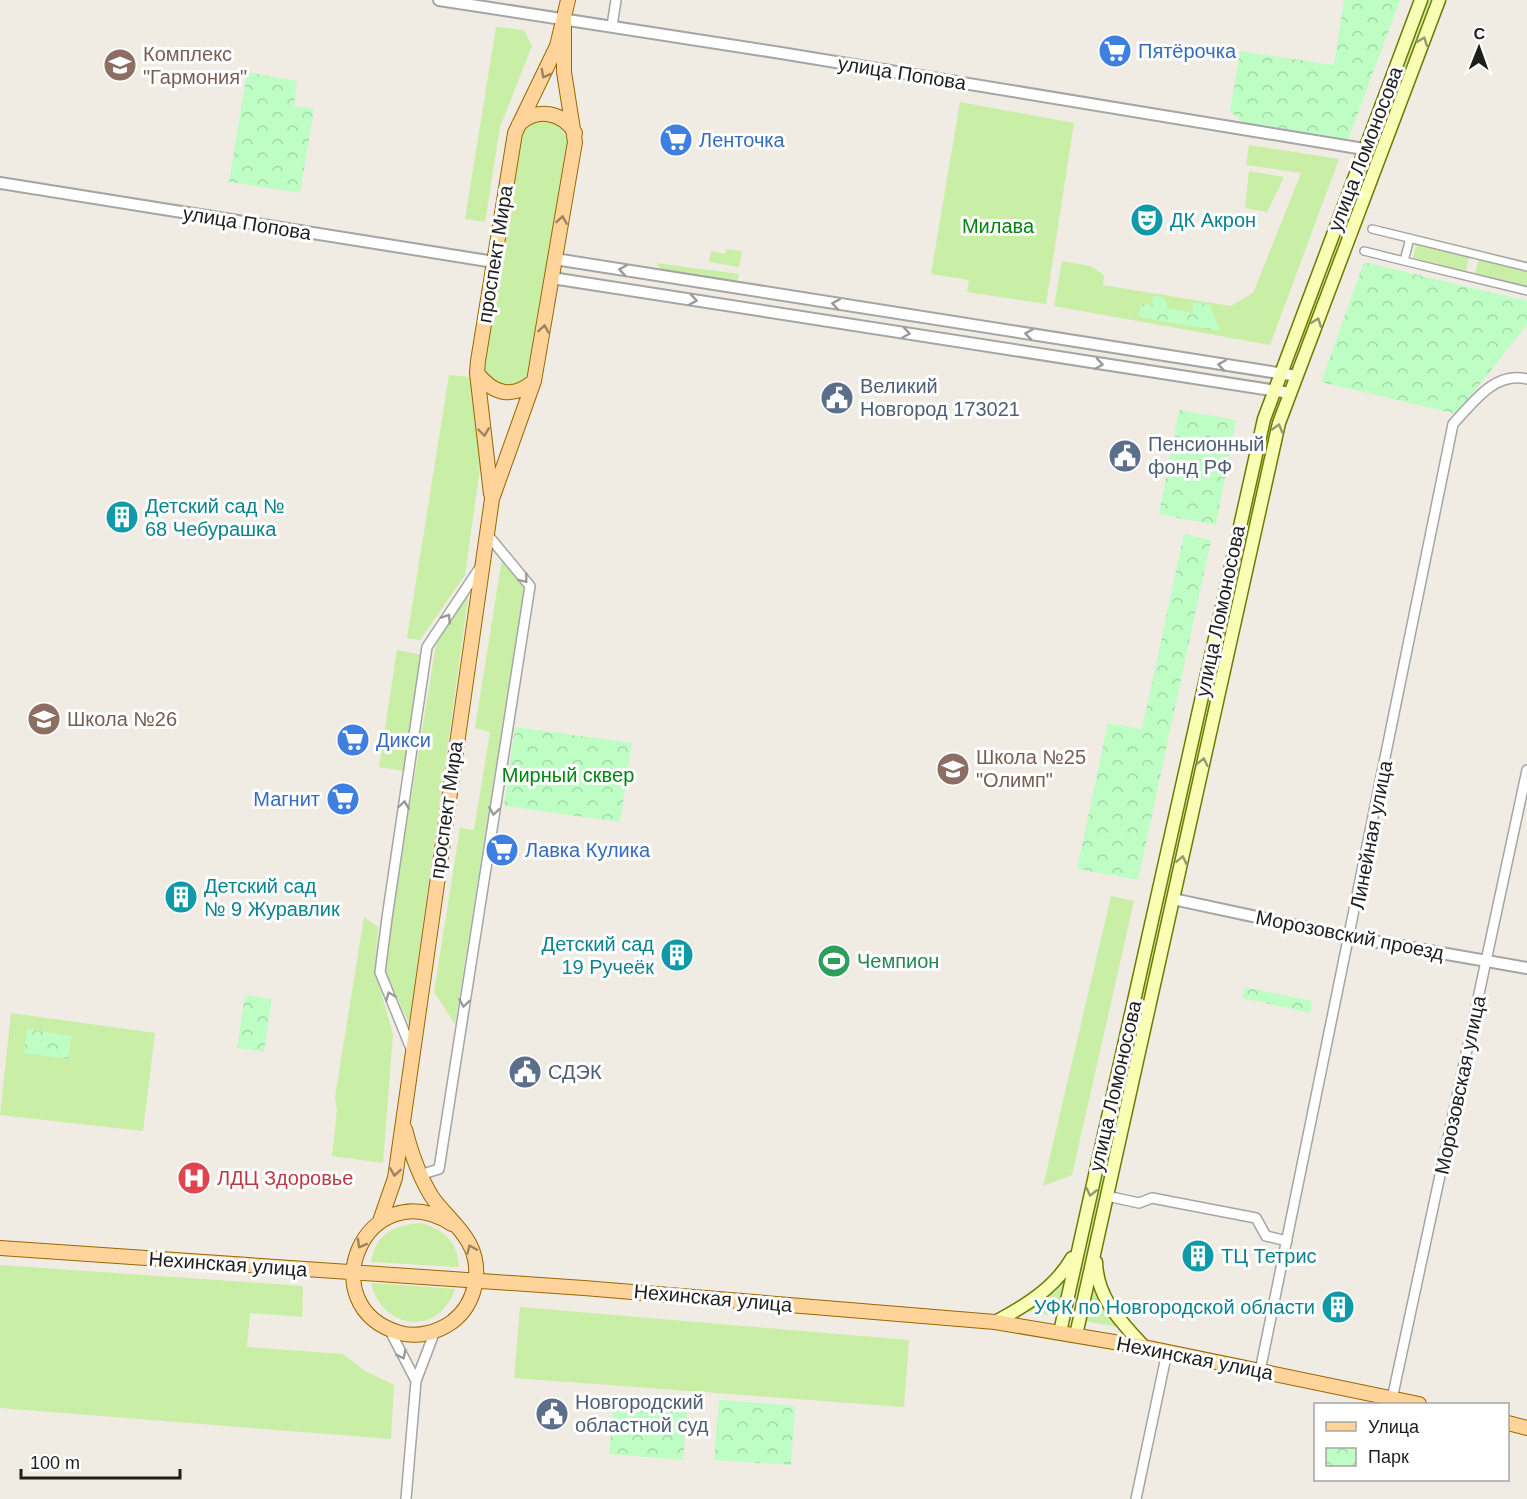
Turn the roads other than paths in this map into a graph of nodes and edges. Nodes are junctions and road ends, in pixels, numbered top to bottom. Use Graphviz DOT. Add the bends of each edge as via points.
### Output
graph roads {
  1 [pos="439,0"];
  2 [pos="568,0"];
  3 [pos="616,0"];
  4 [pos="1421,0"];
  5 [pos="1439,0"];
  6 [pos="564,19"];
  7 [pos="612,26"];
  8 [pos="517,126"];
  9 [pos="575,133"];
  10 [pos="1364,150"];
  11 [pos="0,183"];
  12 [pos="1372,229"];
  13 [pos="1410,238"];
  14 [pos="1364,251"];
  15 [pos="555,259"];
  16 [pos="1404,261"];
  17 [pos="494,262"];
  18 [pos="1527,267"];
  19 [pos="653,275"];
  20 [pos="552,278"];
  21 [pos="1527,291"];
  22 [pos="650,293"];
  23 [pos="477,374"];
  24 [pos="1279,374"];
  25 [pos="1297,376"];
  26 [pos="1527,379"];
  27 [pos="534,381"];
  28 [pos="1273,391"];
  29 [pos="1290,393"];
  30 [pos="492,499"];
  31 [pos="487,534"];
  32 [pos="482,564"];
  33 [pos="1225,589"];
  34 [pos="1240,592"];
  35 [pos="1527,770"];
  36 [pos="1173,899"];
  37 [pos="1350,937"];
  38 [pos="1487,960"];
  39 [pos="1527,968"];
  40 [pos="412,1051"];
  41 [pos="1119,1067"];
  42 [pos="1135,1070"];
  43 [pos="403,1121"];
  44 [pos="420,1175"];
  45 [pos="1107,1196"];
  46 [pos="380,1221"];
  47 [pos="452,1224"];
  48 [pos="1097,1240"];
  49 [pos="1080,1241"];
  50 [pos="1287,1241"];
  51 [pos="0,1248"];
  52 [pos="353,1272"];
  53 [pos="476,1280"];
  54 [pos="995,1322"];
  55 [pos="389,1329"];
  56 [pos="435,1331"];
  57 [pos="1060,1332"];
  58 [pos="1076,1335"];
  59 [pos="1144,1347"];
  60 [pos="1167,1352"];
  61 [pos="1260,1371"];
  62 [pos="416,1381"];
  63 [pos="1392,1399"];
  64 [pos="1414,1403"];
  65 [pos="1509,1423"];
  66 [pos="1527,1428"];
  67 [pos="406,1499"];
  68 [pos="1136,1499"];
  1 -- 6 [label="street, улица Попова"];
  2 -- 6 [label="main road, проспект Мира"];
  3 -- 7 [label="street"];
  4 -- 10 [label="main road, улица Ломоносова"];
  25 -- 5 [label="main road, улица Ломоносова, one-way"];
  6 -- 7 [label="street, улица Попова"];
  6 -- 8 [label="main road, проспект Мира, one-way" via="548,69"];
  6 -- 9 [label="main road, проспект Мира" via="564,72"];
  7 -- 10 [label="street, улица Попова"];
  8 -- 9 [label="main road" via="530,116 550,114 567,121"];
  8 -- 17 [label="main road, проспект Мира"];
  15 -- 9 [label="main road, проспект Мира, one-way"];
  10 -- 24 [label="main road, улица Ломоносова"];
  11 -- 17 [label="street, улица Попова"];
  12 -- 13 [label="street"];
  13 -- 16 [label="street"];
  13 -- 18 [label="street"];
  14 -- 16 [label="street"];
  19 -- 15 [label="street, one-way"];
  15 -- 20 [label="main road, проспект Мира"];
  16 -- 21 [label="street"];
  17 -- 23 [label="main road, проспект Мира"];
  19 -- 22 [label="street"];
  24 -- 19 [label="street, one-way"];
  20 -- 22 [label="street"];
  27 -- 20 [label="main road, проспект Мира, one-way"];
  22 -- 28 [label="street, one-way"];
  23 -- 27 [label="main road" via="487,386 503,393 518,392"];
  23 -- 30 [label="main road, проспект Мира, one-way"];
  24 -- 25 [label="street"];
  24 -- 28 [label="main road, улица Ломоносова"];
  25 -- 29 [label="main road, улица Ломоносова"];
  26 -- 37 [label="street, Линейная улица" via="1516,376 1493,383 1453,424"];
  27 -- 30 [label="main road, проспект Мира"];
  28 -- 29 [label="street"];
  28 -- 33 [label="main road, улица Ломоносова" via="1248,480"];
  34 -- 29 [label="main road, улица Ломоносова, one-way" via="1279,423"];
  30 -- 31 [label="main road, проспект Мира"];
  31 -- 32 [label="main road, проспект Мира"];
  31 -- 44 [label="street, one-way" via="530,586 440,1169"];
  32 -- 40 [label="main road, проспект Мира"];
  40 -- 32 [label="street, one-way" via="380,972 387,918 428,647"];
  33 -- 34 [label="main road"];
  33 -- 41 [label="main road, улица Ломоносова"];
  36 -- 34 [label="main road, улица Ломоносова, one-way"];
  35 -- 38 [label="street, Морозовская улица"];
  36 -- 37 [label="street, Морозовский проезд"];
  36 -- 42 [label="main road, улица Ломоносова"];
  37 -- 38 [label="street, Морозовский проезд"];
  37 -- 50 [label="street, Линейная улица"];
  38 -- 39 [label="street, Морозовский проезд"];
  38 -- 63 [label="street, Морозовская улица"];
  40 -- 43 [label="main road, проспект Мира"];
  41 -- 42 [label="main road"];
  41 -- 49 [label="main road, улица Ломоносова, one-way"];
  42 -- 45 [label="main road, улица Ломоносова"];
  43 -- 44 [label="main road, проспект Мира"];
  43 -- 46 [label="main road, проспект Мира, one-way" via="395,1178"];
  44 -- 47 [label="main road, проспект Мира"];
  45 -- 48 [label="main road, улица Ломоносова"];
  45 -- 50 [label="street" via="1139,1203 1152,1198 1256,1218 1266,1236"];
  46 -- 47 [label="main road, проспект Мира" via="417,1211"];
  46 -- 52 [label="main road, проспект Мира, one-way" via="360,1243"];
  53 -- 47 [label="main road, проспект Мира, one-way" via="471,1249"];
  48 -- 58 [label="main road, улица Ломоносова"];
  48 -- 59 [label="main road, улица Ломоносова" via="1096,1268 1102,1291 1116,1317"];
  49 -- 54 [label="main road, улица Ломоносова" via="1056,1281 1032,1301"];
  49 -- 57 [label="main road, улица Ломоносова"];
  50 -- 61 [label="street, Линейная улица"];
  51 -- 52 [label="main road, Нехинская улица"];
  52 -- 53 [label="main road, Нехинская улица"];
  52 -- 55 [label="main road, проспект Мира" via="355,1290 363,1306"];
  53 -- 54 [label="main road, Нехинская улица"];
  53 -- 56 [label="main road" via="463,1311"];
  54 -- 57 [label="main road, Нехинская улица"];
  55 -- 56 [label="main road" via="404,1334"];
  55 -- 62 [label="street, one-way"];
  56 -- 62 [label="street"];
  57 -- 58 [label="main road, Нехинская улица"];
  58 -- 59 [label="main road, Нехинская улица"];
  59 -- 60 [label="main road, Нехинская улица"];
  60 -- 61 [label="main road, Нехинская улица"];
  60 -- 68 [label="street"];
  61 -- 63 [label="main road, Нехинская улица"];
  62 -- 67 [label="street"];
  63 -- 64 [label="main road, Нехинская улица"];
  65 -- 66 [label="main road"];
}
